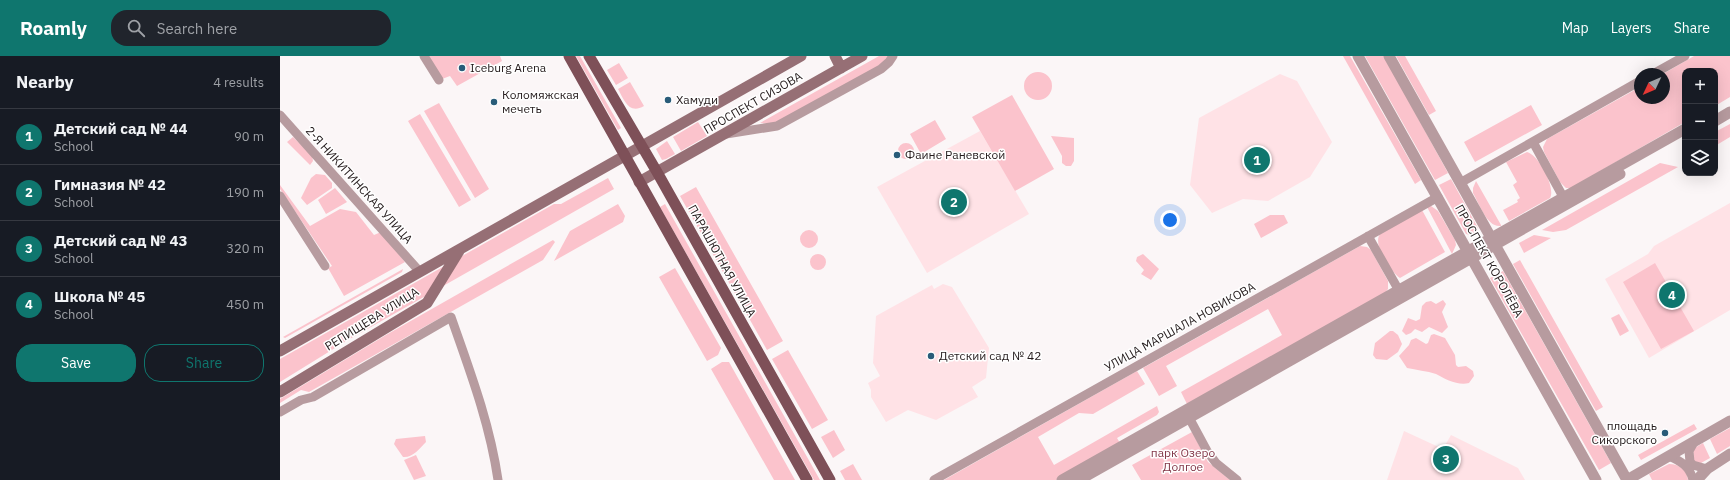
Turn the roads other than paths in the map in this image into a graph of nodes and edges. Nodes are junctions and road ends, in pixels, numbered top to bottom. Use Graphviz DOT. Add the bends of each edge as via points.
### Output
graph roads {
  1 [pos="424,56"];
  2 [pos="569,56"];
  3 [pos="589,56"];
  4 [pos="801,56"];
  5 [pos="835,56"];
  6 [pos="862,56"];
  7 [pos="893,56"];
  8 [pos="1358,56"];
  9 [pos="1389,56"];
  10 [pos="1685,56"];
  11 [pos="841,68"];
  12 [pos="1664,68"];
  13 [pos="439,80"];
  14 [pos="1634,84"];
  15 [pos="1730,104"];
  16 [pos="1718,110"];
  17 [pos="1730,112"];
  18 [pos="280,115"];
  19 [pos="1718,119"];
  20 [pos="1682,131"];
  21 [pos="724,134"];
  22 [pos="1682,140"];
  23 [pos="1533,142"];
  24 [pos="642,147"];
  25 [pos="625,157"];
  26 [pos="657,172"];
  27 [pos="640,182"];
  28 [pos="1460,183"];
  29 [pos="280,196"];
  30 [pos="1438,197"];
  31 [pos="1565,201"];
  32 [pos="1368,236"];
  33 [pos="1492,242"];
  34 [pos="460,250"];
  35 [pos="1470,255"];
  36 [pos="324,266"];
  37 [pos="420,272"];
  38 [pos="1401,294"];
  39 [pos="280,351"];
  40 [pos="280,392"];
  41 [pos="280,412"];
  42 [pos="1187,414"];
  43 [pos="1730,421"];
  44 [pos="1694,442"];
  45 [pos="1730,454"];
  46 [pos="1669,456"];
  47 [pos="1706,469"];
  48 [pos="498,480"];
  49 [pos="807,480"];
  50 [pos="830,480"];
  51 [pos="934,480"];
  52 [pos="1062,480"];
  53 [pos="1079,480"];
  54 [pos="1237,480"];
  55 [pos="1596,480"];
  56 [pos="1627,480"];
  57 [pos="1693,480"];
  58 [pos="1696,480"];
  1 -- 13 [label="street"];
  2 -- 25 [label="main road"];
  3 -- 24 [label="main road, ПАРАШЮТНАЯ УЛИЦА"];
  4 -- 24 [label="main road, ПРОСПЕКТ СИЗОВА"];
  5 -- 11 [label="main road"];
  6 -- 11 [label="main road, ПРОСПЕКТ СИЗОВА"];
  7 -- 21 [label="street" via="881,69 777,126"];
  8 -- 30 [label="street, ПРОСПЕКТ КОРОЛЁВА"];
  9 -- 28 [label="street, ПРОСПЕКТ КОРОЛЁВА"];
  10 -- 12 [label="street"];
  11 -- 21 [label="main road, ПРОСПЕКТ СИЗОВА"];
  14 -- 23 [label="street"];
  15 -- 16 [label="street"];
  17 -- 19 [label="street"];
  18 -- 37 [label="street, 2-Я НИКИТИНСКАЯ УЛИЦА"];
  20 -- 31 [label="street"];
  21 -- 26 [label="main road, ПРОСПЕКТ СИЗОВА"];
  22 -- 31 [label="street"];
  23 -- 28 [label="street"];
  23 -- 31 [label="street"];
  24 -- 25 [label="main road, РЕПИЩЕВА УЛИЦА"];
  24 -- 26 [label="main road, ПАРАШЮТНАЯ УЛИЦА"];
  25 -- 27 [label="main road"];
  25 -- 34 [label="main road, РЕПИЩЕВА УЛИЦА"];
  26 -- 27 [label="main road"];
  26 -- 50 [label="main road, ПАРАШЮТНАЯ УЛИЦА"];
  27 -- 49 [label="main road"];
  28 -- 33 [label="street, ПРОСПЕКТ КОРОЛЁВА"];
  29 -- 36 [label="street"];
  30 -- 32 [label="street, УЛИЦА МАРШАЛА НОВИКОВА"];
  30 -- 35 [label="street, ПРОСПЕКТ КОРОЛЁВА"];
  31 -- 33 [label="street"];
  32 -- 38 [label="street"];
  32 -- 51 [label="street, УЛИЦА МАРШАЛА НОВИКОВА"];
  33 -- 35 [label="street"];
  33 -- 56 [label="street, ПРОСПЕКТ КОРОЛЁВА"];
  34 -- 37 [label="main road, РЕПИЩЕВА УЛИЦА"];
  34 -- 40 [label="main road, РЕПИЩЕВА УЛИЦА" via="426,303"];
  35 -- 38 [label="street"];
  35 -- 55 [label="street, ПРОСПЕКТ КОРОЛЁВА"];
  37 -- 39 [label="main road, РЕПИЩЕВА УЛИЦА"];
  38 -- 42 [label="street"];
  41 -- 48 [label="street" via="301,400 313,397 451,317 468,362 492,444"];
  42 -- 52 [label="street"];
  42 -- 53 [label="street"];
  42 -- 54 [label="street" via="1212,457"];
  43 -- 44 [label="street"];
  44 -- 46 [label="street"];
  44 -- 47 [label="street" via="1689,452 1690,462"];
  45 -- 47 [label="street"];
  46 -- 56 [label="street"];
  46 -- 57 [label="street" via="1685,465"];
  47 -- 58 [label="street"];
}
